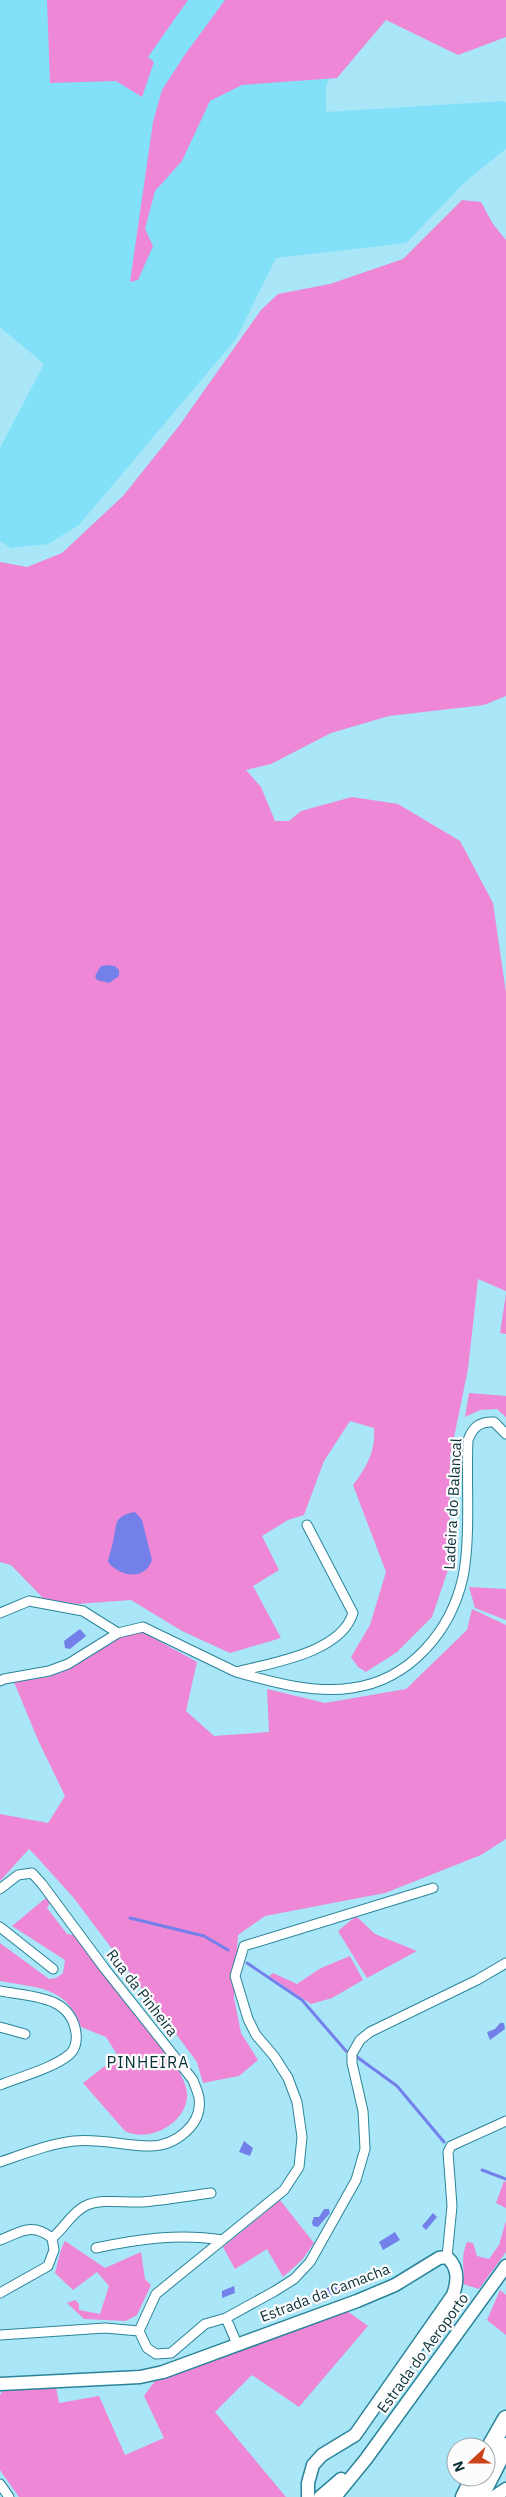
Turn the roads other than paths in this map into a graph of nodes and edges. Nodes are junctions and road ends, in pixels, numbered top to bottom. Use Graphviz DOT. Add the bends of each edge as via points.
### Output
graph roads {
  1 [pos="506,1434"];
  2 [pos="307,1524"];
  3 [pos="0,1613"];
  4 [pos="118,1633"];
  5 [pos="236,1672"];
  6 [pos="0,1681"];
  7 [pos="434,1888"];
  8 [pos="0,1889"];
  9 [pos="0,1927"];
  10 [pos="506,1963"];
  11 [pos="54,1969"];
  12 [pos="0,1991"];
  13 [pos="0,2027"];
  14 [pos="25,2034"];
  15 [pos="0,2085"];
  16 [pos="506,2121"];
  17 [pos="0,2162"];
  18 [pos="211,2193"];
  19 [pos="52,2238"];
  20 [pos="0,2240"];
  21 [pos="222,2240"];
  22 [pos="96,2248"];
  23 [pos="447,2257"];
  24 [pos="506,2266"];
  25 [pos="0,2293"];
  26 [pos="226,2318"];
  27 [pos="139,2331"];
  28 [pos="0,2335"];
  29 [pos="237,2344"];
  30 [pos="0,2384"];
  31 [pos="506,2419"];
  32 [pos="496,2437"];
  33 [pos="506,2446"];
  34 [pos="310,2474"];
  35 [pos="0,2484"];
  36 [pos="9,2497"];
  37 [pos="308,2497"];
  38 [pos="324,2497"];
  39 [pos="480,2497"];
  1 -- 5 [label="street, Ladeira do Balancal" via="494,1422 478,1425 471,1431 463,1575 450,1615 430,1646 388,1677 352,1688 288,1686"];
  2 -- 5 [label="street" via="353,1613 351,1621 335,1637 313,1650"];
  3 -- 4 [label="street" via="29,1601 83,1611"];
  4 -- 5 [label="street" via="143,1627"];
  4 -- 6 [label="street" via="68,1664"];
  7 -- 21 [label="street" via="244,1946 235,1976 248,2019 294,2090 302,2137 299,2166 284,2190"];
  8 -- 17 [label="street, Rua da Pinheira" via="25,1873 32,1873 193,2080 199,2100 197,2118 186,2133 170,2142 152,2146 74,2141"];
  9 -- 11 [label="street"];
  10 -- 26 [label="street" via="360,2040 352,2054 352,2063 363,2111 365,2148 356,2180 302,2272"];
  12 -- 15 [label="street" via="60,2004 75,2021 78,2042 72,2053 60,2061"];
  13 -- 14 [label="street"];
  16 -- 23 [label="street" via="451,2146 448,2152 452,2206"];
  18 -- 19 [label="street" via="86,2205"];
  19 -- 20 [label="street" via="31,2228"];
  19 -- 25 [label="street" via="54,2250 48,2266"];
  21 -- 22 [label="street" via="196,2237 136,2240"];
  21 -- 27 [label="street" via="156,2294"];
  23 -- 29 [label="street, Estrada da Camacha" via="439,2258 395,2285 357,2301"];
  23 -- 34 [label="street" via="454,2263 458,2283 448,2305 355,2435 322,2455 313,2464"];
  24 -- 38 [label="street, Estrada do Aeroporto" via="366,2459"];
  26 -- 27 [label="street" via="205,2324 171,2352 156,2354 147,2348"];
  26 -- 29 [label="street"];
  27 -- 28 [label="street" via="105,2328"];
  29 -- 30 [label="street, Estrada da Camacha" via="164,2372 140,2377"];
  31 -- 32 [label="highway"];
  33 -- 39 [label="highway"];
  34 -- 37 [label="street"];
  34 -- 38 [label="street"];
  35 -- 36 [label="street"];
}
